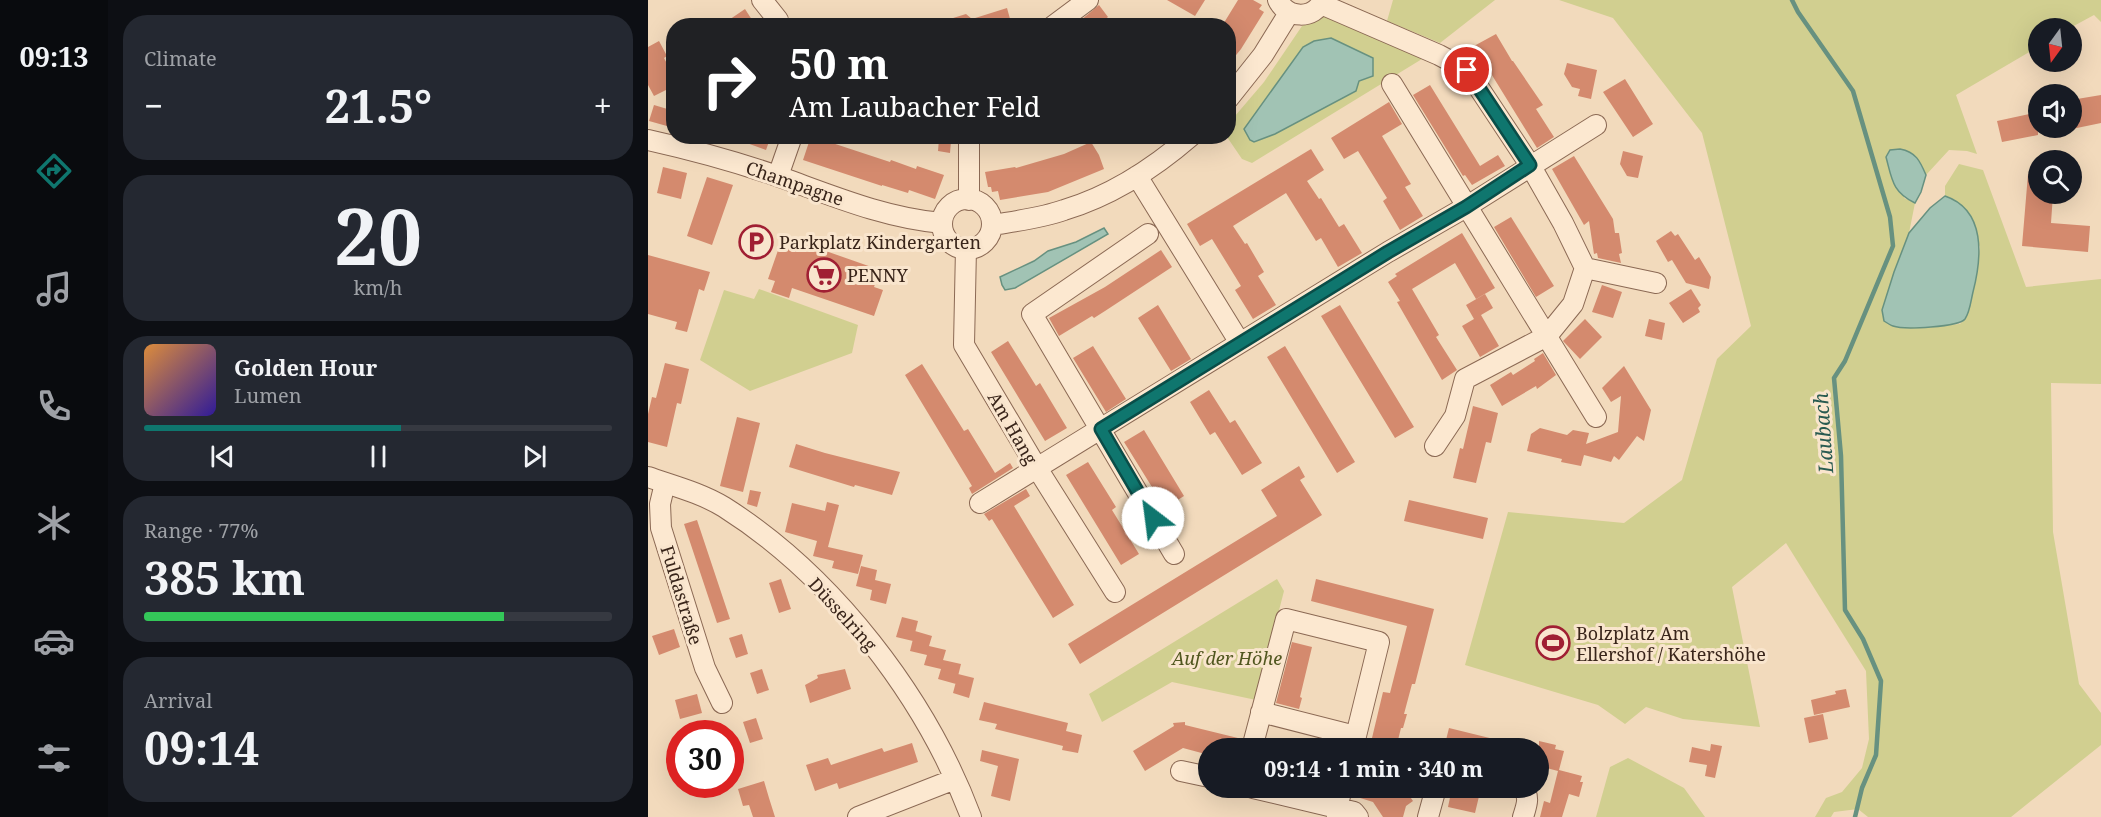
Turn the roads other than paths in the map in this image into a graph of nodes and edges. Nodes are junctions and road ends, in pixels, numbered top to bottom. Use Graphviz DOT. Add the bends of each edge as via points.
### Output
graph roads {
  1 [pos="762,0"];
  2 [pos="1088,0"];
  3 [pos="1322,2"];
  4 [pos="1283,6"];
  5 [pos="776,18"];
  6 [pos="1064,18"];
  7 [pos="1392,84"];
  8 [pos="1236,89"];
  9 [pos="1596,125"];
  10 [pos="648,140"];
  11 [pos="789,144"];
  12 [pos="969,144"];
  13 [pos="1181,144"];
  14 [pos="1530,165"];
  15 [pos="778,176"];
  16 [pos="1137,176"];
  17 [pos="969,200"];
  18 [pos="1466,207"];
  19 [pos="942,223"];
  20 [pos="992,225"];
  21 [pos="1148,234"];
  22 [pos="966,248"];
  23 [pos="1585,268"];
  24 [pos="1656,283"];
  25 [pos="1547,336"];
  26 [pos="1240,343"];
  27 [pos="1596,417"];
  28 [pos="1101,429"];
  29 [pos="1435,446"];
  30 [pos="1036,468"];
  31 [pos="656,480"];
  32 [pos="980,503"];
  33 [pos="1174,554"];
  34 [pos="1115,592"];
  35 [pos="722,703"];
  36 [pos="1261,712"];
  37 [pos="1254,738"];
  38 [pos="1341,738"];
  39 [pos="1360,738"];
  40 [pos="1181,771"];
  41 [pos="1198,775"];
  42 [pos="955,779"];
  43 [pos="1287,798"];
  44 [pos="1340,798"];
  45 [pos="1433,798"];
  46 [pos="1527,798"];
  47 [pos="1337,813"];
  48 [pos="858,817"];
  49 [pos="971,817"];
  50 [pos="1358,817"];
  51 [pos="1428,817"];
  52 [pos="1523,817"];
  1 -- 5 [label="street"];
  2 -- 6 [label="street"];
  3 -- 4 [label="street" via="1310,13 1297,15"];
  3 -- 14 [label="street" via="1467,70"];
  4 -- 8 [label="street" via="1263,55"];
  7 -- 18 [label="street"];
  9 -- 14 [label="street"];
  10 -- 15 [label="street, Champagne"];
  11 -- 15 [label="street"];
  12 -- 17 [label="street"];
  13 -- 16 [label="street"];
  14 -- 18 [label="street"];
  14 -- 23 [label="street"];
  15 -- 19 [label="street, Champagne" via="898,217"];
  16 -- 20 [label="street" via="1064,210"];
  16 -- 26 [label="street"];
  17 -- 19 [label="street" via="952,205"];
  17 -- 20 [label="street" via="987,210"];
  18 -- 25 [label="street"];
  18 -- 26 [label="street"];
  19 -- 22 [label="street" via="947,238"];
  20 -- 22 [label="street" via="985,242"];
  21 -- 28 [label="street" via="1032,314"];
  22 -- 30 [label="street, Am Hang" via="964,345"];
  23 -- 24 [label="street"];
  23 -- 25 [label="street" via="1573,304"];
  25 -- 27 [label="street"];
  25 -- 29 [label="street" via="1465,378 1455,416"];
  26 -- 28 [label="street"];
  28 -- 30 [label="street"];
  28 -- 33 [label="street"];
  30 -- 32 [label="street"];
  30 -- 34 [label="street, Am Hang"];
  31 -- 35 [label="street, Fuldastraße" via="661,528 705,668"];
  31 -- 42 [label="street, Düsselring" via="724,507 813,579 884,658 910,695"];
  36 -- 37 [label="street"];
  36 -- 38 [label="street"];
  36 -- 39 [label="street" via="1286,619 1379,642"];
  40 -- 41 [label="street"];
  42 -- 48 [label="street"];
  42 -- 49 [label="street, Düsselring"];
  43 -- 47 [label="street"];
  44 -- 47 [label="street"];
  45 -- 51 [label="street"];
  46 -- 52 [label="street"];
  47 -- 50 [label="street" via="1354,812"];
}
